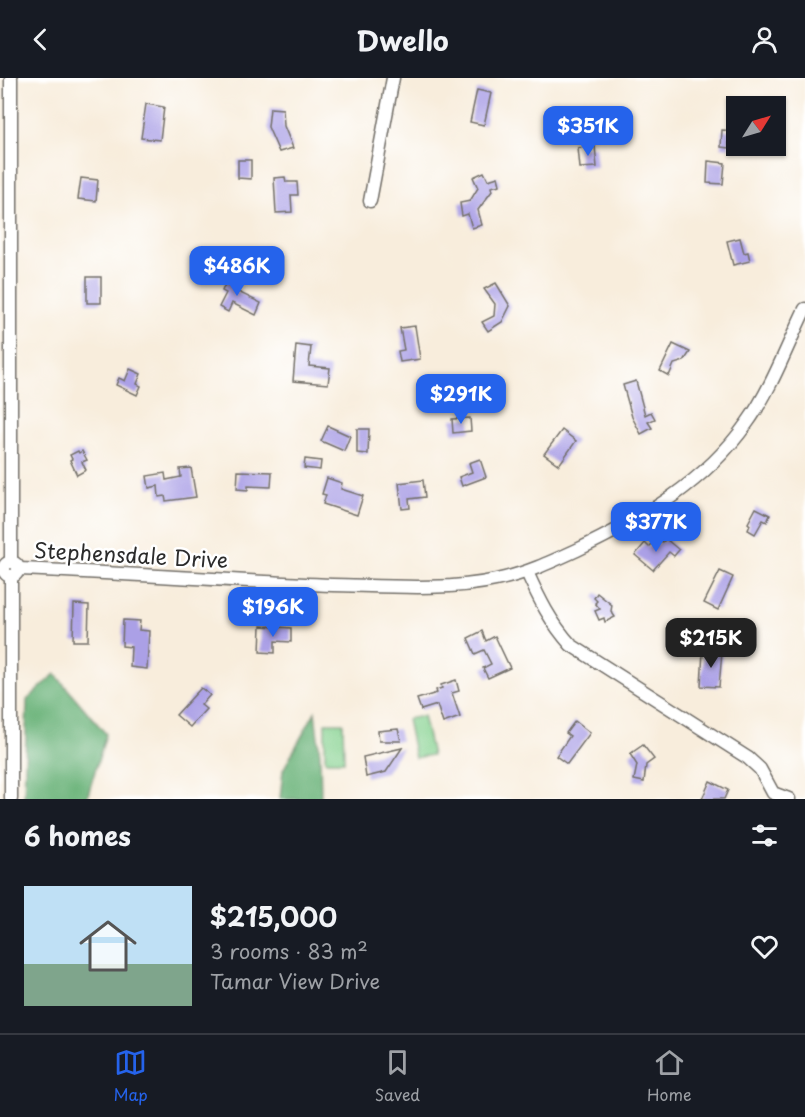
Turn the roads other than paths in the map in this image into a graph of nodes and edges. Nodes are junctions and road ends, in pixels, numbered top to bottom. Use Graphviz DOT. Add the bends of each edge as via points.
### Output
graph roads {
  1 [pos="11,78"];
  2 [pos="393,78"];
  3 [pos="370,201"];
  4 [pos="805,309"];
  5 [pos="13,569"];
  6 [pos="526,572"];
  7 [pos="773,796"];
  8 [pos="11,799"];
  9 [pos="789,799"];
  1 -- 5 [label="street"];
  2 -- 3 [label="street"];
  4 -- 6 [label="street, Stephensdale Drive" via="748,422 687,487 644,516"];
  5 -- 6 [label="street, Stephensdale Drive" via="383,586 467,584"];
  5 -- 8 [label="street"];
  6 -- 7 [label="street" via="544,610 571,645 748,758 760,769"];
  7 -- 9 [label="street"];
}
